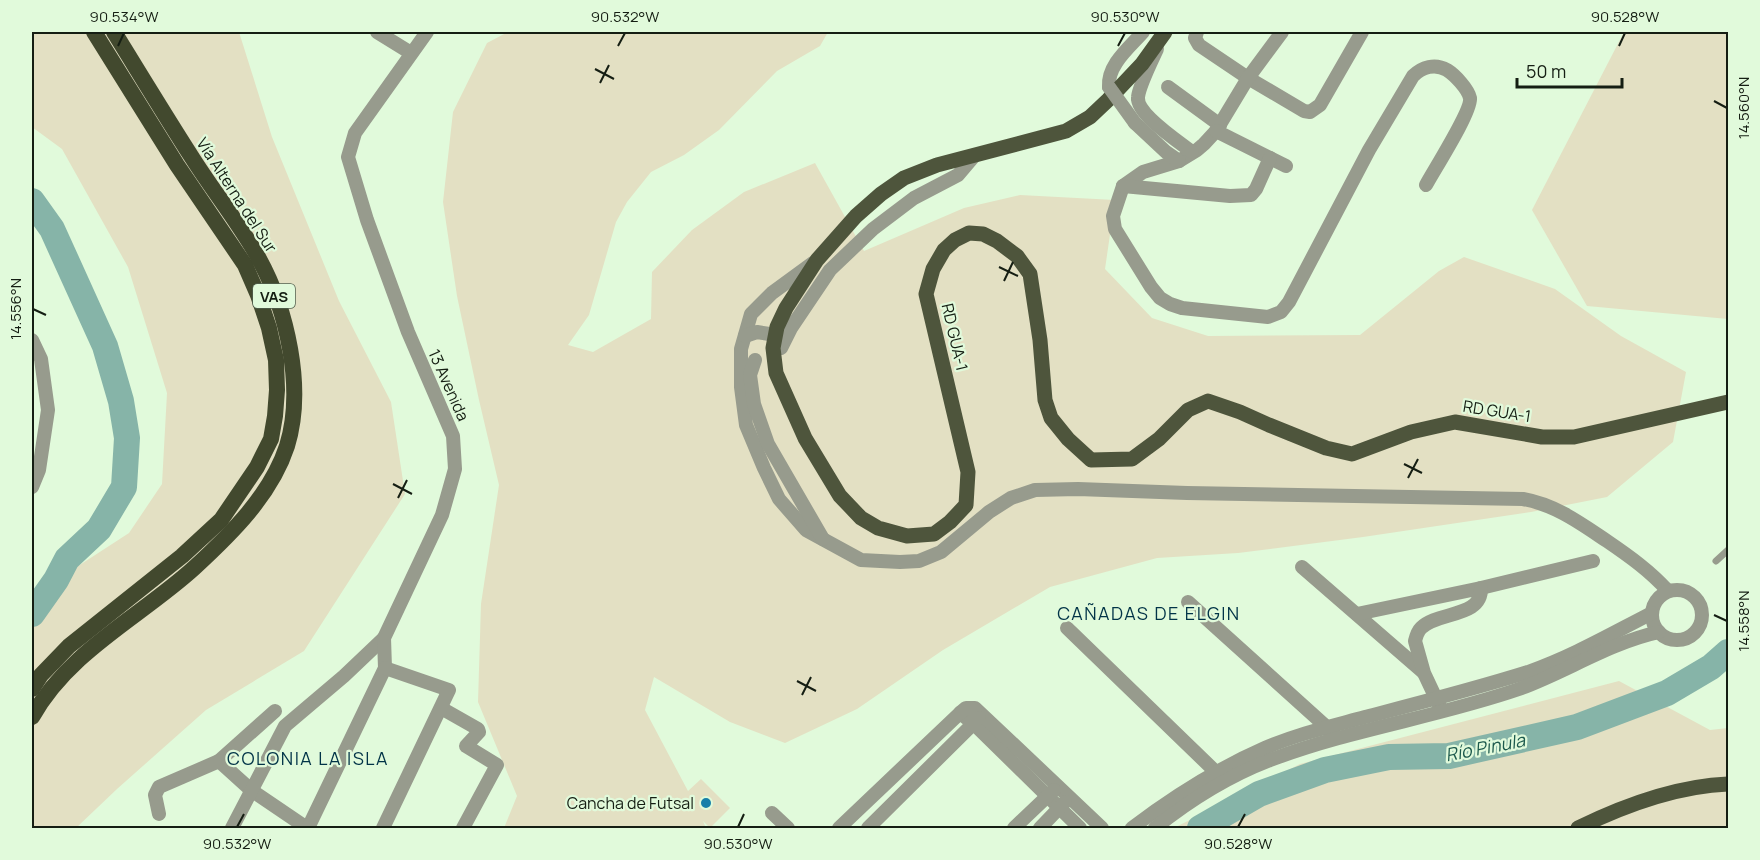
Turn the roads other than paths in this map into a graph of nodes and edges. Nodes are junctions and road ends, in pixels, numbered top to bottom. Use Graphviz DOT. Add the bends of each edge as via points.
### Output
graph roads {
  1 [pos="94,32"];
  2 [pos="114,32"];
  3 [pos="377,32"];
  4 [pos="427,32"];
  5 [pos="1143,32"];
  6 [pos="1197,32"];
  7 [pos="1282,32"];
  8 [pos="1362,32"];
  9 [pos="1163,34"];
  10 [pos="411,53"];
  11 [pos="1248,78"];
  12 [pos="1168,87"];
  13 [pos="1218,128"];
  14 [pos="1192,152"];
  15 [pos="975,155"];
  16 [pos="1270,158"];
  17 [pos="1179,161"];
  18 [pos="1286,166"];
  19 [pos="1426,185"];
  20 [pos="1123,186"];
  21 [pos="817,260"];
  22 [pos="745,336"];
  23 [pos="32,340"];
  24 [pos="778,341"];
  25 [pos="756,360"];
  26 [pos="1728,402"];
  27 [pos="32,487"];
  28 [pos="824,540"];
  29 [pos="1728,550"];
  30 [pos="1593,561"];
  31 [pos="1716,561"];
  32 [pos="1302,567"];
  33 [pos="1481,588"];
  34 [pos="1668,591"];
  35 [pos="1188,602"];
  36 [pos="1652,613"];
  37 [pos="1357,615"];
  38 [pos="1067,628"];
  39 [pos="1659,632"];
  40 [pos="384,638"];
  41 [pos="75,652"];
  42 [pos="385,668"];
  43 [pos="1424,673"];
  44 [pos="32,689"];
  45 [pos="1440,705"];
  46 [pos="441,708"];
  47 [pos="274,711"];
  48 [pos="32,717"];
  49 [pos="979,719"];
  50 [pos="1328,727"];
  51 [pos="1337,739"];
  52 [pos="219,760"];
  53 [pos="1221,777"];
  54 [pos="1728,784"];
  55 [pos="251,790"];
  56 [pos="1052,791"];
  57 [pos="1069,798"];
  58 [pos="1059,808"];
  59 [pos="772,813"];
  60 [pos="159,814"];
  61 [pos="232,828"];
  62 [pos="308,828"];
  63 [pos="384,828"];
  64 [pos="463,828"];
  65 [pos="788,828"];
  66 [pos="839,828"];
  67 [pos="868,828"];
  68 [pos="1014,828"];
  69 [pos="1040,828"];
  70 [pos="1080,828"];
  71 [pos="1102,828"];
  72 [pos="1132,828"];
  73 [pos="1155,828"];
  74 [pos="1578,828"];
  1 -- 41 [label="highway, Vía Alterna del Sur / VAS" via="245,265 269,328 277,390 271,440 220,520"];
  2 -- 41 [label="highway, Vía Alterna del Sur / VAS" via="258,258 285,327 295,392 286,447 273,477 252,509 193,569"];
  3 -- 10 [label="street"];
  4 -- 10 [label="street, 13 Avenida"];
  5 -- 17 [label="street, bridge" via="1116,64 1109,87 1135,123"];
  6 -- 11 [label="street" via="1199,45"];
  7 -- 11 [label="street"];
  8 -- 11 [label="street" via="1320,105 1310,112"];
  9 -- 14 [label="street" via="1138,102 1159,127"];
  9 -- 15 [label="main road, RD GUA-1" via="1142,64 1090,117 1066,131"];
  10 -- 40 [label="street, 13 Avenida" via="355,133 348,157 408,332 453,436 454,469 442,515"];
  11 -- 13 [label="street"];
  12 -- 13 [label="street"];
  13 -- 14 [label="street"];
  13 -- 16 [label="street"];
  14 -- 17 [label="street"];
  15 -- 21 [label="main road, RD GUA-1" via="904,178 856,216"];
  15 -- 24 [label="street" via="958,175 914,198 873,229 830,270"];
  16 -- 18 [label="street"];
  16 -- 20 [label="street" via="1251,195"];
  17 -- 20 [label="street" via="1143,172"];
  19 -- 20 [label="street" via="1470,100 1451,73 1434,67 1413,76 1289,302 1281,312 1268,317 1182,308 1160,298 1115,229 1113,216"];
  21 -- 22 [label="street" via="751,314"];
  21 -- 24 [label="main road, RD GUA-1" via="786,308"];
  22 -- 24 [label="street" via="757,332"];
  22 -- 28 [label="street" via="741,387 746,425 779,499 806,530"];
  23 -- 27 [label="street" via="41,359 48,410 39,470"];
  24 -- 26 [label="main road, RD GUA-1" via="773,348 776,373 806,438 840,496 861,518 878,528 907,536 934,534 966,505 968,472 926,294 933,268 944,250 969,233 997,241 1017,256 1029,274 1041,340 1045,400 1051,418 1091,460 1132,459 1188,410 1208,401 1326,448 1352,454 1412,432 1455,422 1542,437 1574,437"];
  25 -- 28 [label="street" via="750,375 754,404 768,444"];
  28 -- 34 [label="street" via="861,560 919,561 941,552 1004,502 1035,490 1523,499 1567,514 1639,563"];
  29 -- 31 [label="lane"];
  30 -- 33 [label="street"];
  32 -- 37 [label="street"];
  33 -- 37 [label="street"];
  33 -- 43 [label="street" via="1478,603 1421,627 1415,641"];
  34 -- 36 [label="street" via="1657,600"];
  34 -- 39 [label="street" via="1682,591 1695,598 1701,610 1700,624 1685,639 1671,639"];
  35 -- 50 [label="street"];
  36 -- 39 [label="street"];
  36 -- 45 [label="street" via="1542,667"];
  37 -- 43 [label="street"];
  38 -- 53 [label="street"];
  39 -- 45 [label="street" via="1629,640 1518,689"];
  40 -- 42 [label="street, 13 Avenida"];
  40 -- 55 [label="street" via="285,726"];
  41 -- 44 [label="highway, Vía Alterna del Sur / VAS" via="41,675"];
  41 -- 48 [label="highway, Vía Alterna del Sur / VAS"];
  42 -- 46 [label="street" via="449,690"];
  42 -- 62 [label="street, 13 Avenida"];
  43 -- 45 [label="street"];
  45 -- 50 [label="street"];
  45 -- 51 [label="street"];
  46 -- 63 [label="street"];
  46 -- 64 [label="street" via="478,729 466,746 497,766"];
  47 -- 52 [label="street"];
  49 -- 56 [label="street"];
  49 -- 66 [label="street" via="975,708 966,708"];
  49 -- 67 [label="street"];
  50 -- 51 [label="street"];
  50 -- 53 [label="street" via="1265,748"];
  51 -- 53 [label="street"];
  52 -- 55 [label="street"];
  52 -- 60 [label="street" via="159,788 155,795"];
  53 -- 72 [label="street" via="1173,799"];
  53 -- 73 [label="street"];
  54 -- 74 [label="main road" via="1668,793"];
  55 -- 61 [label="street"];
  55 -- 62 [label="street"];
  56 -- 57 [label="street"];
  56 -- 58 [label="street"];
  56 -- 68 [label="street"];
  57 -- 58 [label="street"];
  57 -- 71 [label="street"];
  58 -- 69 [label="street"];
  58 -- 70 [label="street"];
  59 -- 65 [label="street"];
}
